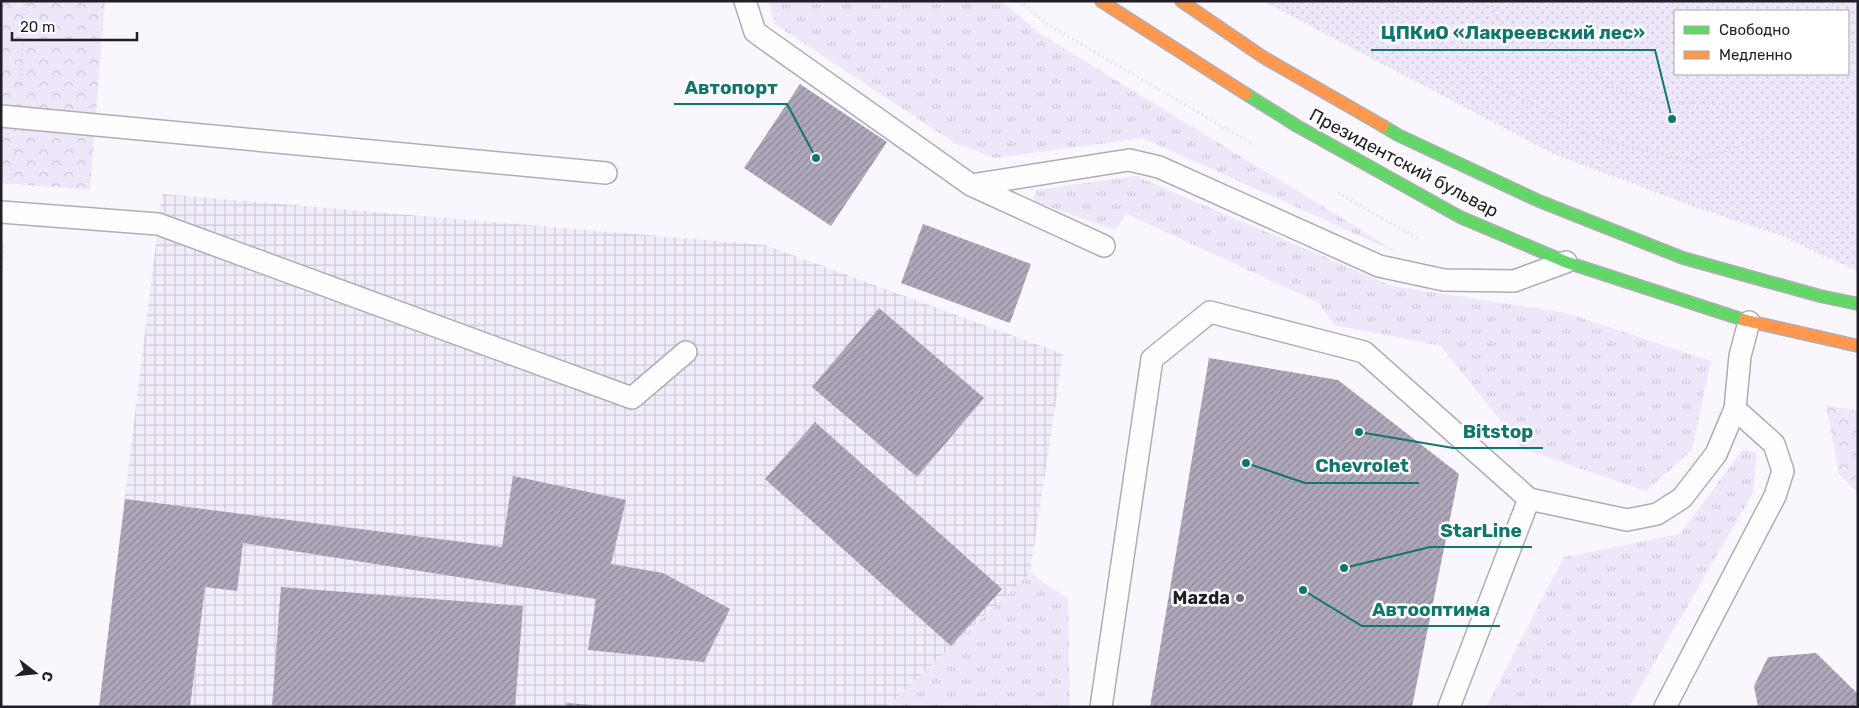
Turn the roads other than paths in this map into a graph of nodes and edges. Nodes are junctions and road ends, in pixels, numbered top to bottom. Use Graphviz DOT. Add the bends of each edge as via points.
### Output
graph roads {
  1 [pos="745,1"];
  2 [pos="1101,1"];
  3 [pos="1181,1"];
  4 [pos="1,116"];
  5 [pos="606,173"];
  6 [pos="972,185"];
  7 [pos="1,212"];
  8 [pos="1104,246"];
  9 [pos="1566,262"];
  10 [pos="1858,304"];
  11 [pos="1749,322"];
  12 [pos="1858,346"];
  13 [pos="686,352"];
  14 [pos="1735,409"];
  15 [pos="1529,500"];
  16 [pos="1101,707"];
  17 [pos="1449,707"];
  18 [pos="1665,707"];
  1 -- 6 [label="lane" via="755,32"];
  2 -- 9 [label="main road, Президентский бульвар" via="1297,126 1460,217"];
  3 -- 10 [label="main road, Президентский бульвар" via="1263,58 1398,135 1539,201 1683,258"];
  4 -- 5 [label="lane"];
  6 -- 8 [label="lane"];
  6 -- 9 [label="lane" via="1129,160 1159,167 1379,266 1444,280 1514,281"];
  7 -- 13 [label="lane" via="158,224 632,398"];
  9 -- 11 [label="main road, Президентский бульвар"];
  11 -- 12 [label="main road, Президентский бульвар"];
  11 -- 14 [label="lane" via="1740,356"];
  14 -- 15 [label="lane" via="1716,454 1682,498 1657,514 1627,520"];
  14 -- 18 [label="lane" via="1774,444 1783,471 1775,496"];
  15 -- 16 [label="lane" via="1364,352 1210,312 1152,359"];
  15 -- 17 [label="lane"];
}
